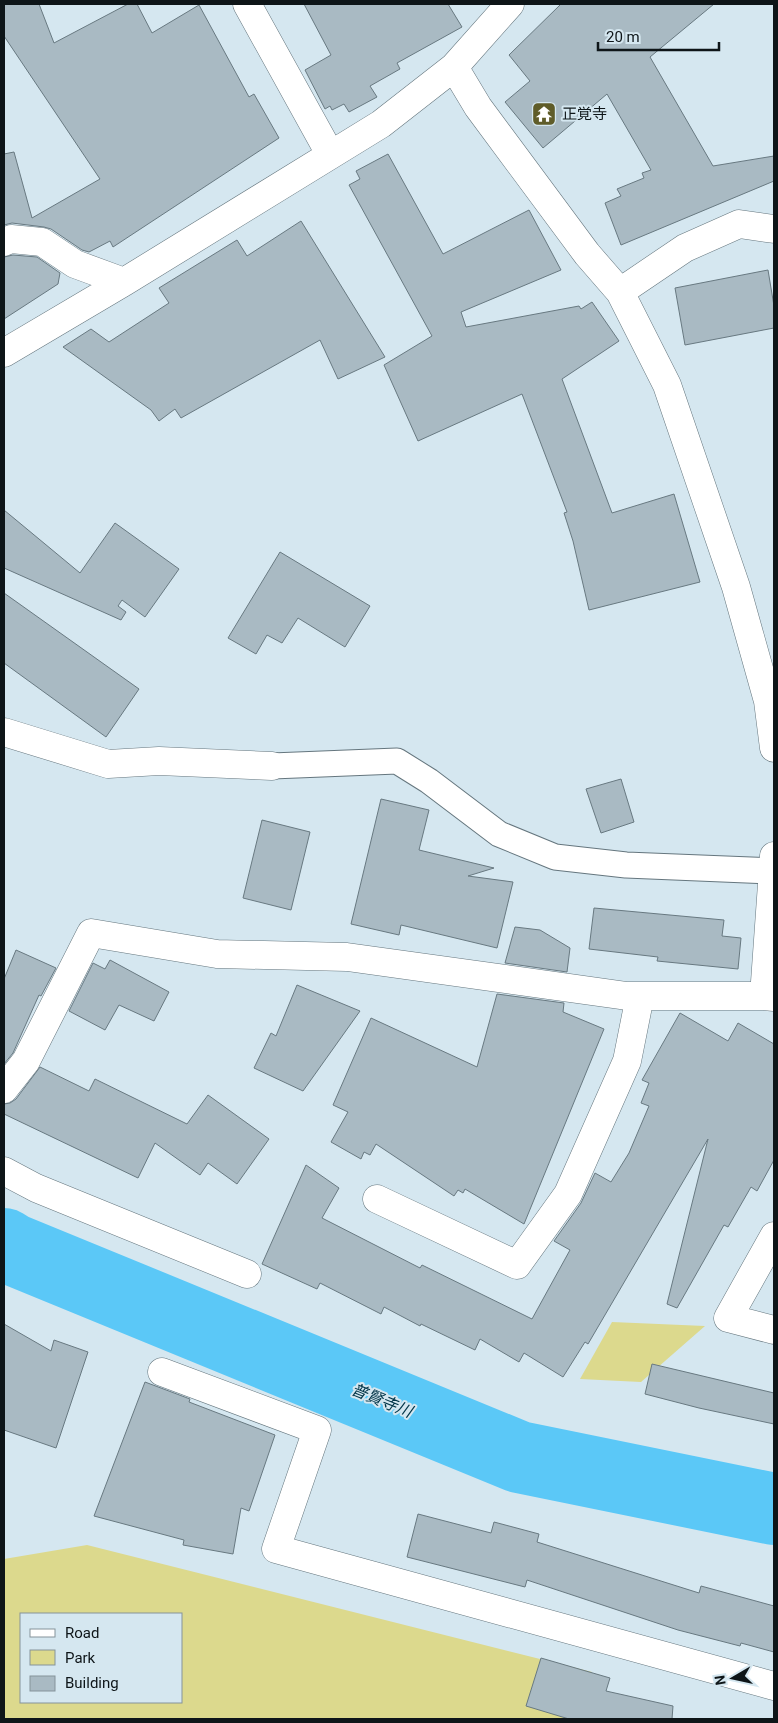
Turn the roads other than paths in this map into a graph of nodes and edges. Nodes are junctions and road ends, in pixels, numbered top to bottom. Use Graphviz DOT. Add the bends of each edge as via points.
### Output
graph roads {
  1 [pos="247,4"];
  2 [pos="510,4"];
  3 [pos="454,66"];
  4 [pos="330,154"];
  5 [pos="774,229"];
  6 [pos="4,242"];
  7 [pos="124,282"];
  8 [pos="620,292"];
  9 [pos="4,353"];
  10 [pos="4,732"];
  11 [pos="774,748"];
  12 [pos="272,766"];
  13 [pos="774,864"];
  14 [pos="640,996"];
  15 [pos="769,997"];
  16 [pos="4,1088"];
  17 [pos="4,1171"];
  18 [pos="377,1199"];
  19 [pos="774,1236"];
  20 [pos="248,1274"];
  21 [pos="774,1330"];
  22 [pos="162,1372"];
  23 [pos="774,1686"];
  1 -- 4 [label="street"];
  2 -- 3 [label="street"];
  3 -- 4 [label="street" via="381,124"];
  3 -- 8 [label="street" via="478,107 587,254"];
  4 -- 7 [label="street"];
  5 -- 8 [label="street" via="739,224 685,248"];
  6 -- 7 [label="street" via="11,239 42,242 75,264"];
  7 -- 9 [label="street"];
  8 -- 11 [label="street" via="667,385 736,587 768,701"];
  10 -- 12 [label="street" via="108,764 159,761"];
  12 -- 13 [label="lane" via="397,761 499,834 556,857 626,865"];
  13 -- 15 [label="street"];
  14 -- 15 [label="street"];
  14 -- 16 [label="street" via="347,957 217,954 91,933 26,1060"];
  14 -- 18 [label="street" via="627,1061 568,1194 517,1265"];
  17 -- 20 [label="street" via="36,1188"];
  19 -- 21 [label="street" via="728,1318"];
  22 -- 23 [label="street" via="317,1430 276,1549"];
}
